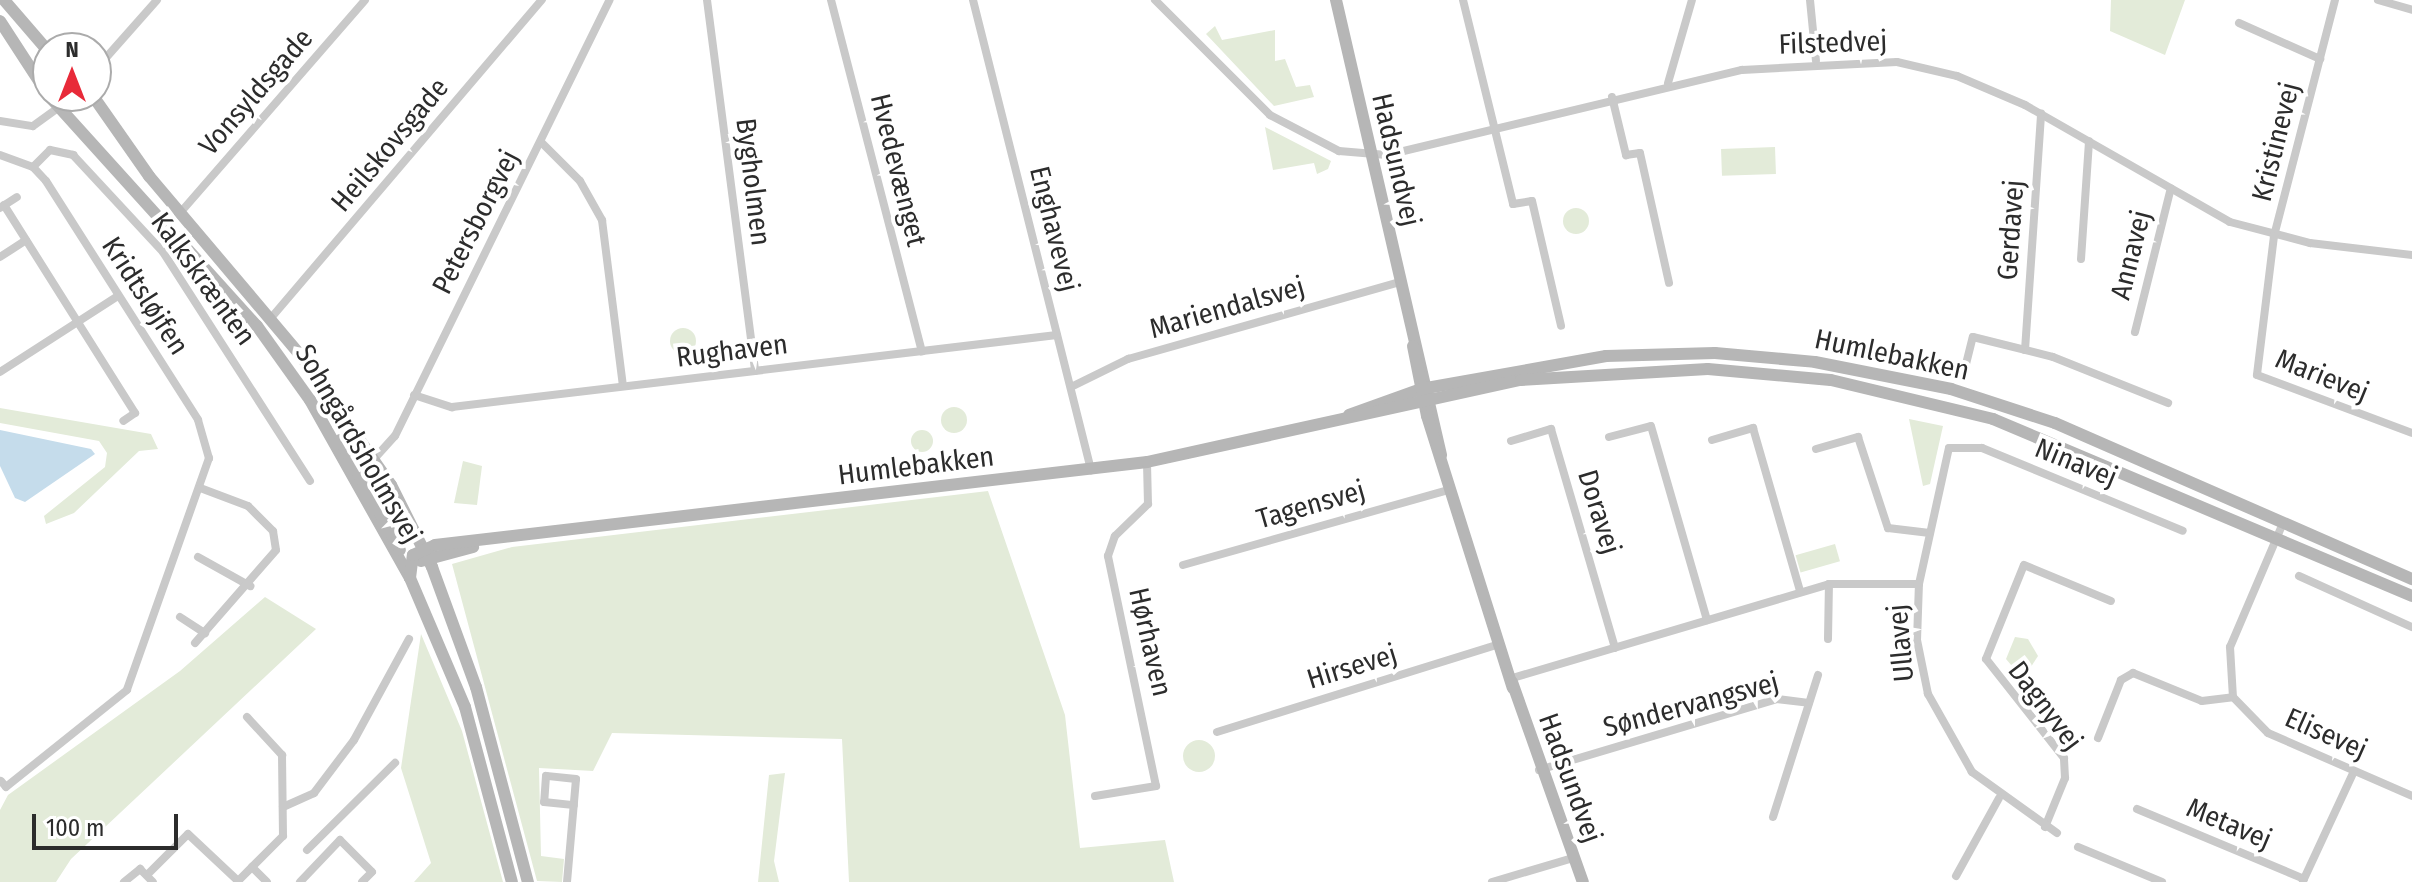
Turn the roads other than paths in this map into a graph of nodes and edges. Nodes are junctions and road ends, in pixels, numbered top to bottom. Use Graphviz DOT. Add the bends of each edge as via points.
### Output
graph roads {
  1 [pos="4,0"];
  2 [pos="157,0"];
  3 [pos="365,0"];
  4 [pos="542,0"];
  5 [pos="610,0"];
  6 [pos="707,0"];
  7 [pos="831,0"];
  8 [pos="973,0"];
  9 [pos="1155,0"];
  10 [pos="1336,0"];
  11 [pos="1463,0"];
  12 [pos="1692,0"];
  13 [pos="1810,0"];
  14 [pos="2335,0"];
  15 [pos="2378,0"];
  16 [pos="2412,10"];
  17 [pos="1,22"];
  18 [pos="2239,23"];
  19 [pos="32,32"];
  20 [pos="112,51"];
  21 [pos="2320,59"];
  22 [pos="32,61"];
  23 [pos="1816,61"];
  24 [pos="32,71"];
  25 [pos="1668,83"];
  26 [pos="1612,97"];
  27 [pos="50,112"];
  28 [pos="76,112"];
  29 [pos="97,112"];
  30 [pos="104,112"];
  31 [pos="2041,114"];
  32 [pos="0,121"];
  33 [pos="1493,128"];
  34 [pos="2089,141"];
  35 [pos="541,142"];
  36 [pos="128,146"];
  37 [pos="0,155"];
  38 [pos="1370,155"];
  39 [pos="33,167"];
  40 [pos="2171,188"];
  41 [pos="17,197"];
  42 [pos="2,206"];
  43 [pos="180,213"];
  44 [pos="2274,236"];
  45 [pos="26,240"];
  46 [pos="2412,255"];
  47 [pos="0,257"];
  48 [pos="2081,259"];
  49 [pos="1400,282"];
  50 [pos="1669,283"];
  51 [pos="118,296"];
  52 [pos="271,318"];
  53 [pos="78,322"];
  54 [pos="1561,326"];
  55 [pos="2135,332"];
  56 [pos="1057,335"];
  57 [pos="2025,350"];
  58 [pos="922,351"];
  59 [pos="288,367"];
  60 [pos="1965,368"];
  61 [pos="755,371"];
  62 [pos="0,372"];
  63 [pos="623,386"];
  64 [pos="1071,387"];
  65 [pos="1427,394"];
  66 [pos="414,395"];
  67 [pos="2168,403"];
  68 [pos="123,421"];
  69 [pos="2412,433"];
  70 [pos="1609,437"];
  71 [pos="1712,440"];
  72 [pos="1511,441"];
  73 [pos="1951,444"];
  74 [pos="1816,449"];
  75 [pos="374,459"];
  76 [pos="1147,462"];
  77 [pos="1091,470"];
  78 [pos="310,481"];
  79 [pos="200,488"];
  80 [pos="1451,489"];
  81 [pos="2283,523"];
  82 [pos="2183,531"];
  83 [pos="1930,533"];
  84 [pos="2277,537"];
  85 [pos="426,554"];
  86 [pos="198,557"];
  87 [pos="410,561"];
  88 [pos="1183,565"];
  89 [pos="2299,576"];
  90 [pos="410,578"];
  91 [pos="2412,579"];
  92 [pos="1829,584"];
  93 [pos="1919,584"];
  94 [pos="250,586"];
  95 [pos="1800,591"];
  96 [pos="2412,596"];
  97 [pos="2111,601"];
  98 [pos="180,617"];
  99 [pos="1707,620"];
  100 [pos="2412,627"];
  101 [pos="205,633"];
  102 [pos="409,639"];
  103 [pos="1828,639"];
  104 [pos="1498,642"];
  105 [pos="195,643"];
  106 [pos="1615,648"];
  107 [pos="1818,675"];
  108 [pos="1511,682"];
  109 [pos="2233,697"];
  110 [pos="1809,703"];
  111 [pos="247,717"];
  112 [pos="1217,732"];
  113 [pos="2098,738"];
  114 [pos="395,763"];
  115 [pos="1539,770"];
  116 [pos="2354,771"];
  117 [pos="1,781"];
  118 [pos="1095,796"];
  119 [pos="2412,796"];
  120 [pos="1999,798"];
  121 [pos="574,805"];
  122 [pos="283,807"];
  123 [pos="2137,809"];
  124 [pos="1773,817"];
  125 [pos="2045,827"];
  126 [pos="327,829"];
  127 [pos="2057,833"];
  128 [pos="340,840"];
  129 [pos="2078,847"];
  130 [pos="307,850"];
  131 [pos="1573,858"];
  132 [pos="252,867"];
  133 [pos="1956,876"];
  134 [pos="151,878"];
  135 [pos="238,881"];
  136 [pos="2303,881"];
  137 [pos="124,882"];
  138 [pos="267,882"];
  139 [pos="300,882"];
  140 [pos="362,882"];
  141 [pos="512,882"];
  142 [pos="528,882"];
  143 [pos="567,882"];
  144 [pos="1492,882"];
  145 [pos="1583,882"];
  146 [pos="2162,882"];
  1 -- 19 [label="street"];
  2 -- 20 [label="street"];
  3 -- 43 [label="street, Vonsyldsgade"];
  4 -- 52 [label="street, Heilskovsgade"];
  5 -- 35 [label="street, Petersborgvej"];
  6 -- 61 [label="street, Bygholmen"];
  7 -- 58 [label="street, Hvedevænget"];
  8 -- 56 [label="street, Enghavevej"];
  9 -- 38 [label="street" via="1291,132"];
  10 -- 38 [label="street, Hadsundvej"];
  11 -- 33 [label="street"];
  12 -- 25 [label="street"];
  13 -- 23 [label="street"];
  14 -- 21 [label="street, Kristinevej"];
  15 -- 16 [label="street"];
  17 -- 22 [label="street"];
  17 -- 24 [label="street, Sohngårdsholmsvej"];
  18 -- 21 [label="street, Kristinevej"];
  21 -- 44 [label="street, Kristinevej"];
  23 -- 25 [label="street, Filstedvej"];
  23 -- 31 [label="street, Filstedvej" via="1925,67"];
  25 -- 26 [label="street, Filstedvej"];
  26 -- 33 [label="street, Filstedvej"];
  26 -- 50 [label="street" via="1626,155 1640,153"];
  27 -- 32 [label="street" via="33,126"];
  28 -- 59 [label="street, Sohngårdsholmsvej"];
  29 -- 36 [label="street"];
  30 -- 36 [label="street, Sohngårdsholmsvej"];
  31 -- 34 [label="street, Filstedvej"];
  31 -- 57 [label="street, Gerdavej"];
  33 -- 38 [label="street, Filstedvej"];
  33 -- 54 [label="street" via="1513,204 1532,201"];
  34 -- 40 [label="street, Filstedvej"];
  34 -- 48 [label="street"];
  35 -- 63 [label="street" via="580,181 602,220"];
  35 -- 66 [label="street, Petersborgvej"];
  36 -- 43 [label="street, Sohngårdsholmsvej"];
  37 -- 39 [label="street"];
  38 -- 49 [label="street, Hadsundvej"];
  39 -- 51 [label="street, Kridtsløjfen"];
  39 -- 78 [label="street, Kalkskrænten" via="50,150 73,155 163,252"];
  40 -- 44 [label="street, Filstedvej" via="2230,222"];
  40 -- 55 [label="street, Annavej"];
  41 -- 42 [label="street"];
  42 -- 45 [label="street"];
  43 -- 52 [label="street, Sohngårdsholmsvej"];
  44 -- 46 [label="street, Filstedvej"];
  44 -- 69 [label="street, Marievej" via="2257,375"];
  45 -- 47 [label="street"];
  45 -- 53 [label="street"];
  49 -- 64 [label="street, Mariendalsvej" via="1128,359"];
  49 -- 65 [label="street, Hadsundvej"];
  51 -- 53 [label="street"];
  51 -- 79 [label="street, Kridtsløjfen" via="205,435 209,458"];
  52 -- 75 [label="street, Sohngårdsholmsvej"];
  53 -- 62 [label="street"];
  53 -- 68 [label="street" via="135,413"];
  56 -- 58 [label="street, Rughaven"];
  56 -- 64 [label="street, Enghavevej"];
  57 -- 60 [label="street" via="1973,337"];
  57 -- 67 [label="street"];
  58 -- 61 [label="street, Rughaven"];
  59 -- 87 [label="street" via="348,451"];
  59 -- 90 [label="street, Sohngårdsholmsvej"];
  61 -- 63 [label="street, Rughaven"];
  63 -- 66 [label="street, Rughaven" via="452,407"];
  64 -- 77 [label="street, Enghavevej"];
  65 -- 76 [label="street, Humlebakken" via="1336,421"];
  65 -- 80 [label="street, Hadsundvej"];
  65 -- 81 [label="street, Humlebakken" via="1548,364 1674,353 1871,371 2055,423"];
  65 -- 84 [label="street, Humlebakken" via="1643,370 1831,380 1993,419"];
  66 -- 75 [label="street, Petersborgvej"];
  70 -- 99 [label="street, Doravej" via="1651,426"];
  71 -- 95 [label="street" via="1753,428"];
  72 -- 106 [label="street, Doravej" via="1551,429"];
  73 -- 82 [label="street, Ninavej" via="1982,448"];
  73 -- 83 [label="street, Ullavej"];
  74 -- 83 [label="street" via="1858,437 1888,528"];
  75 -- 85 [label="street, Sohngårdsholmsvej"];
  76 -- 77 [label="street, Humlebakken"];
  76 -- 118 [label="street, Hørhaven" via="1148,504 1115,536 1108,556 1156,786"];
  77 -- 85 [label="street, Humlebakken" via="498,539"];
  79 -- 94 [label="street" via="248,506 273,531 276,550"];
  79 -- 117 [label="street, Kridtsløjfen" via="119,702 6,787"];
  80 -- 88 [label="street, Tagensvej"];
  80 -- 104 [label="street, Hadsundvej"];
  81 -- 84 [label="street"];
  81 -- 91 [label="street, Humlebakken"];
  83 -- 93 [label="street, Ullavej"];
  84 -- 96 [label="street, Humlebakken"];
  84 -- 109 [label="street" via="2230,647"];
  85 -- 87 [label="street"];
  85 -- 142 [label="street, Sohngårdsholmsvej" via="497,753"];
  86 -- 94 [label="street"];
  87 -- 90 [label="street"];
  89 -- 100 [label="street"];
  90 -- 141 [label="street, Sohngårdsholmsvej" via="465,707"];
  92 -- 93 [label="street"];
  92 -- 95 [label="street"];
  92 -- 103 [label="street"];
  93 -- 120 [label="street, Ullavej" via="1917,640 1928,694 1952,744"];
  94 -- 101 [label="street"];
  95 -- 99 [label="street"];
  97 -- 125 [label="street, Dagnyvej" via="2024,565 1986,659 2064,758 2065,778"];
  98 -- 101 [label="street"];
  99 -- 106 [label="street"];
  101 -- 105 [label="street"];
  102 -- 122 [label="street" via="354,740 314,793"];
  104 -- 108 [label="street, Hadsundvej"];
  104 -- 112 [label="street, Hirsevej"];
  106 -- 108 [label="street"];
  107 -- 110 [label="street, Søndervangsvej"];
  108 -- 115 [label="street, Hadsundvej"];
  109 -- 113 [label="street" via="2202,701 2133,673 2121,680"];
  109 -- 116 [label="street, Elisevej" via="2268,733"];
  110 -- 115 [label="street, Søndervangsvej" via="1777,699"];
  110 -- 124 [label="street, Søndervangsvej"];
  111 -- 122 [label="street" via="282,755"];
  114 -- 126 [label="street"];
  115 -- 131 [label="street, Hadsundvej"];
  116 -- 119 [label="street, Elisevej"];
  116 -- 136 [label="street, Metavej"];
  120 -- 125 [label="street, Ullavej"];
  120 -- 133 [label="street"];
  121 -- 121 [label="street" via="576,779 546,776 544,802"];
  121 -- 143 [label="street"];
  122 -- 132 [label="street" via="283,836"];
  123 -- 136 [label="street, Metavej"];
  125 -- 127 [label="street, Ullavej"];
  126 -- 128 [label="street"];
  126 -- 130 [label="street"];
  128 -- 139 [label="street"];
  128 -- 140 [label="street" via="372,872"];
  129 -- 146 [label="street"];
  131 -- 144 [label="street"];
  131 -- 145 [label="street, Hadsundvej"];
  132 -- 135 [label="street"];
  132 -- 138 [label="street"];
  134 -- 135 [label="street" via="188,834"];
  134 -- 137 [label="street" via="135,869"];
}
